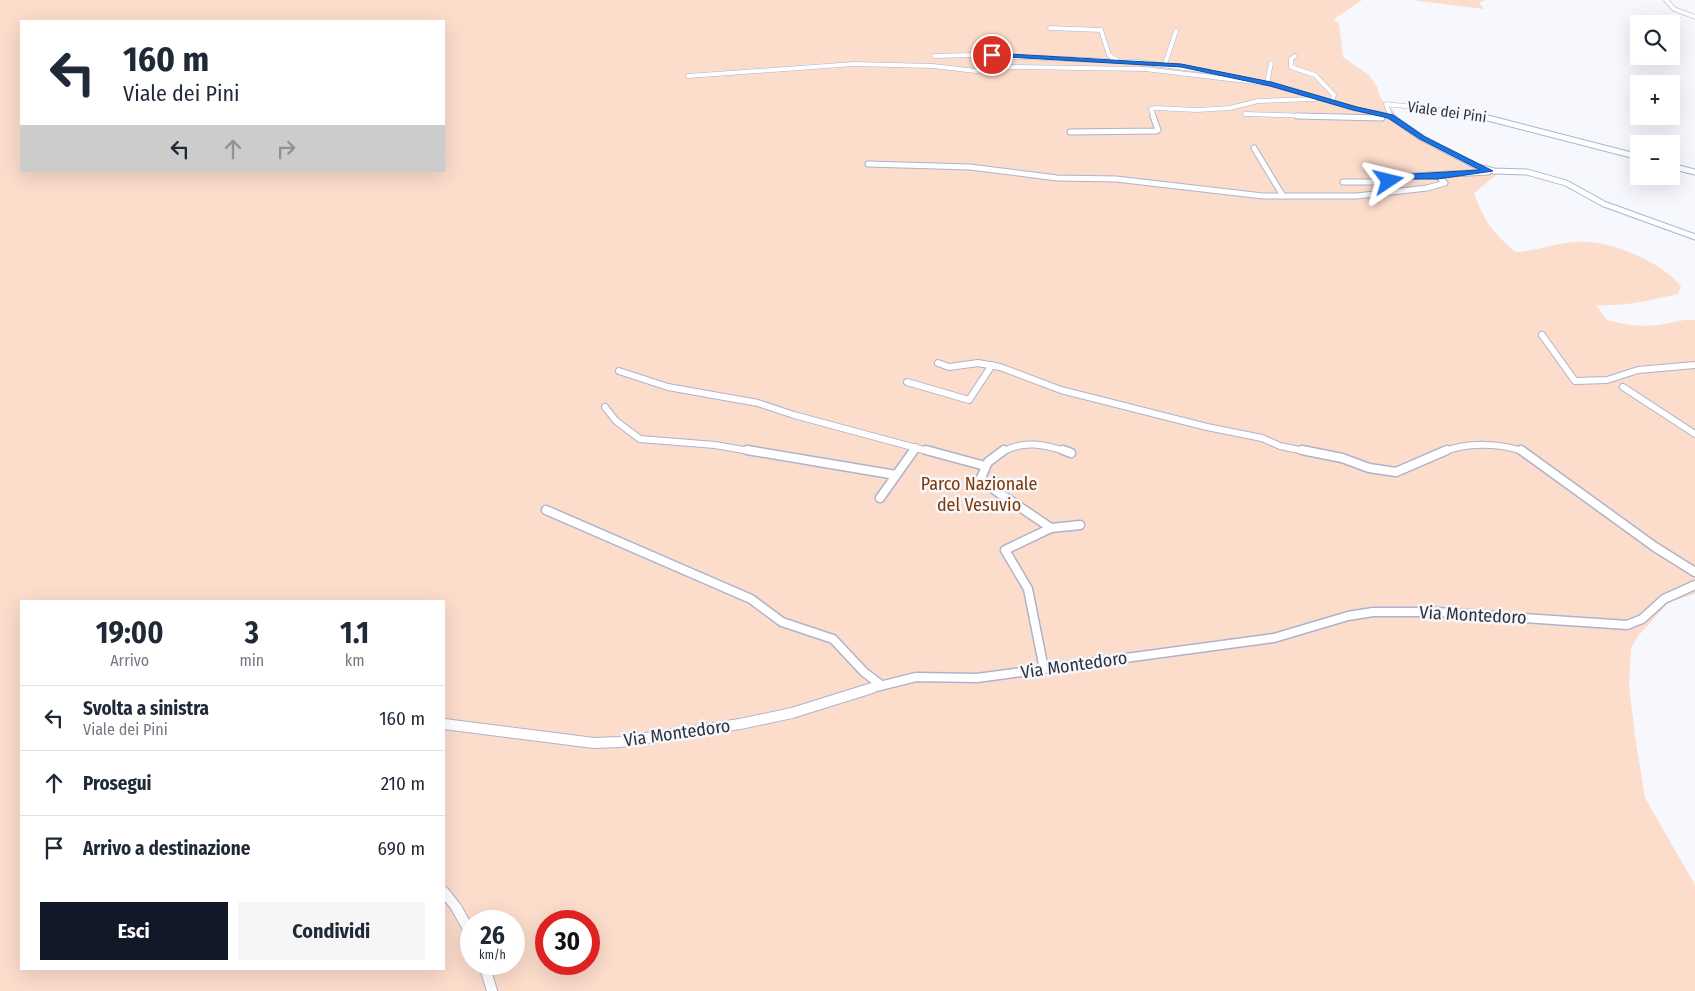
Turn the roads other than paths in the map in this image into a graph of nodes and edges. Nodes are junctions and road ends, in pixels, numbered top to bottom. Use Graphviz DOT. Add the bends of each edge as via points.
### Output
graph roads {
  1 [pos="1666,0"];
  2 [pos="1695,17"];
  3 [pos="1050,28"];
  4 [pos="1176,31"];
  5 [pos="934,56"];
  6 [pos="1295,56"];
  7 [pos="1120,61"];
  8 [pos="1271,63"];
  9 [pos="1165,64"];
  10 [pos="688,76"];
  11 [pos="1266,83"];
  12 [pos="1320,99"];
  13 [pos="1332,102"];
  14 [pos="1245,114"];
  15 [pos="1392,117"];
  16 [pos="1070,132"];
  17 [pos="1254,148"];
  18 [pos="1630,155"];
  19 [pos="868,164"];
  20 [pos="1680,168"];
  21 [pos="1488,170"];
  22 [pos="1695,172"];
  23 [pos="1438,176"];
  24 [pos="1342,182"];
  25 [pos="1283,196"];
  26 [pos="1695,237"];
  27 [pos="1542,335"];
  28 [pos="938,364"];
  29 [pos="992,365"];
  30 [pos="1695,365"];
  31 [pos="619,371"];
  32 [pos="907,382"];
  33 [pos="1623,387"];
  34 [pos="605,407"];
  35 [pos="1695,434"];
  36 [pos="916,447"];
  37 [pos="1071,453"];
  38 [pos="985,466"];
  39 [pos="896,475"];
  40 [pos="880,498"];
  41 [pos="546,510"];
  42 [pos="1080,525"];
  43 [pos="1051,528"];
  44 [pos="1695,572"];
  45 [pos="1695,585"];
  46 [pos="1044,669"];
  47 [pos="881,685"];
  48 [pos="445,724"];
  49 [pos="445,893"];
  50 [pos="460,914"];
  51 [pos="487,975"];
  52 [pos="492,991"];
  1 -- 2 [label="street" via="1674,9"];
  3 -- 7 [label="street" via="1101,30 1109,55"];
  4 -- 9 [label="street"];
  5 -- 7 [label="street" via="972,54"];
  6 -- 13 [label="street" via="1291,59 1291,67 1316,74 1334,95"];
  7 -- 9 [label="street"];
  8 -- 11 [label="street"];
  9 -- 11 [label="street"];
  10 -- 11 [label="street" via="865,64 976,71 1013,67 1138,68"];
  11 -- 12 [label="street"];
  12 -- 13 [label="street"];
  12 -- 16 [label="street" via="1258,101 1230,108 1197,110 1156,108 1151,109 1156,131"];
  13 -- 15 [label="street"];
  14 -- 15 [label="street"];
  15 -- 18 [label="street, Viale dei Pini" via="1386,104 1462,111"];
  15 -- 21 [label="street, Viale dei Pini" via="1422,138"];
  17 -- 25 [label="street"];
  19 -- 25 [label="street" via="970,167 1057,178 1108,179"];
  20 -- 22 [label="street"];
  21 -- 23 [label="street" via="1484,173"];
  21 -- 26 [label="street, Viale dei Pini" via="1520,171 1566,183 1604,204"];
  23 -- 24 [label="street" via="1395,177 1386,182"];
  23 -- 25 [label="street" via="1445,183 1427,188 1357,196"];
  27 -- 30 [label="street" via="1575,380 1607,380 1638,370"];
  28 -- 29 [label="street" via="949,367 978,363"];
  29 -- 32 [label="street" via="969,400"];
  29 -- 44 [label="street" via="1061,390 1262,438 1280,446 1342,458 1369,468 1396,472 1457,446 1510,447 1523,451 1654,547"];
  31 -- 36 [label="street" via="657,384 758,403"];
  33 -- 35 [label="street"];
  34 -- 39 [label="street" via="616,421 640,439 715,445"];
  36 -- 38 [label="street"];
  36 -- 39 [label="street"];
  37 -- 38 [label="street" via="1044,445 1024,445 1002,451"];
  38 -- 43 [label="street" via="980,480"];
  39 -- 40 [label="street"];
  41 -- 47 [label="street" via="751,599 782,622 833,639"];
  42 -- 43 [label="street"];
  43 -- 46 [label="street" via="1005,550 1028,589"];
  45 -- 46 [label="street, Via Montedoro" via="1664,598 1642,619 1627,625 1449,612 1371,612 1274,638"];
  46 -- 47 [label="street, Via Montedoro" via="977,678 916,677"];
  47 -- 48 [label="street, Via Montedoro" via="792,713 620,742 594,743"];
  49 -- 50 [label="street"];
  51 -- 52 [label="street"];
}
